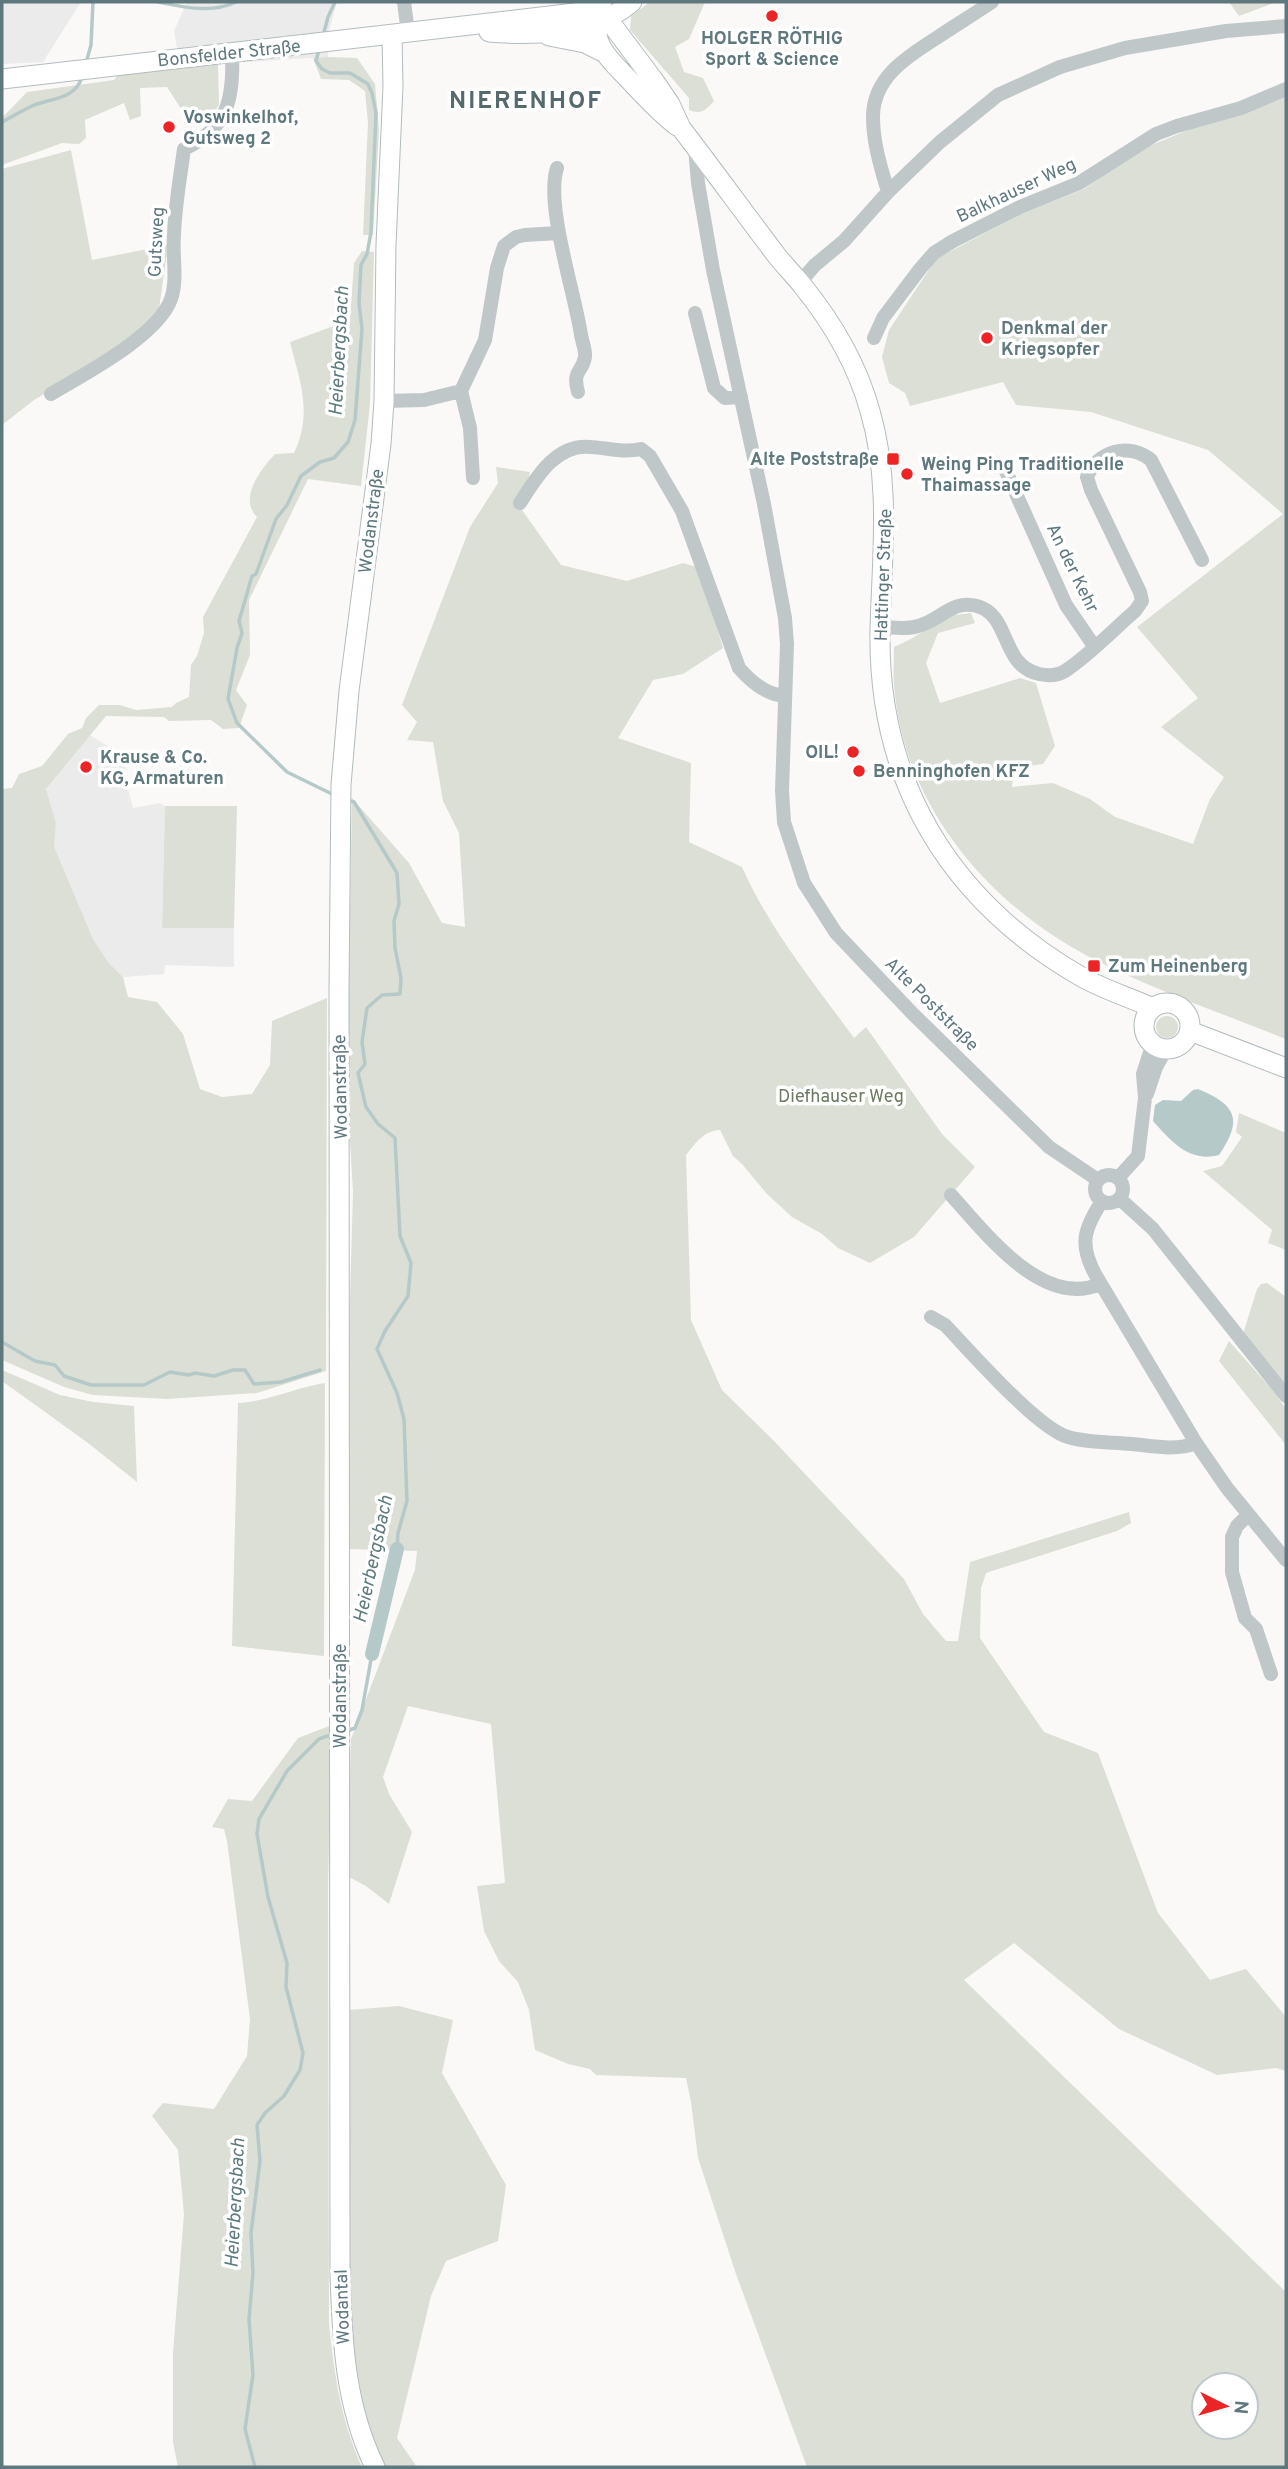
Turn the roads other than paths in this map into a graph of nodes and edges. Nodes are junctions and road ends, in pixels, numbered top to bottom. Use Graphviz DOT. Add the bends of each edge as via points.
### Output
graph roads {
  1 [pos="404,2"];
  2 [pos="632,2"];
  3 [pos="992,2"];
  4 [pos="599,14"];
  5 [pos="1286,26"];
  6 [pos="457,28"];
  7 [pos="534,33"];
  8 [pos="400,34"];
  9 [pos="569,40"];
  10 [pos="603,51"];
  11 [pos="232,53"];
  12 [pos="2,79"];
  13 [pos="1286,89"];
  14 [pos="681,128"];
  15 [pos="695,148"];
  16 [pos="557,169"];
  17 [pos="888,192"];
  18 [pos="559,233"];
  19 [pos="800,282"];
  20 [pos="695,313"];
  21 [pos="874,338"];
  22 [pos="461,391"];
  23 [pos="578,392"];
  24 [pos="51,394"];
  25 [pos="741,397"];
  26 [pos="384,401"];
  27 [pos="1004,467"];
  28 [pos="473,478"];
  29 [pos="520,503"];
  30 [pos="1202,560"];
  31 [pos="880,627"];
  32 [pos="1094,646"];
  33 [pos="784,696"];
  34 [pos="1189,1031"];
  35 [pos="1154,1032"];
  36 [pos="1286,1068"];
  37 [pos="1118,1178"];
  38 [pos="1098,1180"];
  39 [pos="951,1195"];
  40 [pos="1120,1199"];
  41 [pos="1102,1201"];
  42 [pos="1100,1284"];
  43 [pos="931,1317"];
  44 [pos="1286,1396"];
  45 [pos="1196,1443"];
  46 [pos="1248,1515"];
  47 [pos="1286,1560"];
  48 [pos="1271,1674"];
  49 [pos="340,2141"];
  50 [pos="375,2467"];
  1 -- 8 [label="street"];
  2 -- 4 [label="main road, Bonsfelder Straße"];
  3 -- 17 [label="street" via="907,56 877,93 873,116"];
  4 -- 6 [label="main road, Bonsfelder Straße"];
  4 -- 7 [label="main road, Bonsfelder Straße"];
  4 -- 10 [label="main road, Hattinger Straße" via="597,34"];
  4 -- 14 [label="main road, Hattinger Straße" via="655,82"];
  5 -- 17 [label="street" via="1125,48 1060,67 998,95"];
  6 -- 7 [label="main road, Bonsfelder Straße"];
  6 -- 8 [label="main road, Bonsfelder Straße"];
  7 -- 9 [label="main road, Bonsfelder Straße"];
  8 -- 11 [label="main road, Bonsfelder Straße"];
  8 -- 26 [label="main road, Wodanstraße" via="393,86 386,245"];
  9 -- 10 [label="main road, Hattinger Straße"];
  10 -- 14 [label="main road, Hattinger Straße" via="655,109"];
  11 -- 12 [label="main road, Bonsfelder Straße"];
  11 -- 24 [label="street, Gutsweg" via="233,88 226,110 210,134 184,149 170,301 135,340"];
  13 -- 21 [label="street, Balkhauser Weg" via="1156,135 1079,183 953,241 920,269 883,318"];
  14 -- 15 [label="main road, Hattinger Straße"];
  15 -- 19 [label="main road, Hattinger Straße"];
  15 -- 25 [label="street, Alte Poststraße" via="713,270"];
  16 -- 18 [label="street" via="553,182"];
  17 -- 19 [label="street"];
  18 -- 22 [label="street" via="524,235 504,246 485,340"];
  18 -- 23 [label="street" via="585,357 575,378"];
  19 -- 31 [label="main road, Hattinger Straße" via="840,339 877,435 885,515"];
  20 -- 25 [label="street" via="714,388 725,398"];
  22 -- 26 [label="street" via="424,400"];
  22 -- 28 [label="street" via="470,428"];
  25 -- 33 [label="street, Alte Poststraße" via="785,618"];
  26 -- 49 [label="main road, Wodanstraße" via="340,800"];
  27 -- 32 [label="street, An der Kehr" via="1066,605"];
  29 -- 33 [label="street" via="542,469 570,450 584,446 641,449 650,456 682,511 739,668 771,695"];
  30 -- 32 [label="street, An der Kehr" via="1151,460 1130,451 1098,458 1087,477 1091,490 1142,597 1140,606"];
  31 -- 32 [label="street, An der Kehr" via="920,626 956,606 981,606 993,616 1020,665 1047,676 1064,672"];
  31 -- 35 [label="main road, Hattinger Straße" via="882,684 891,738 904,779 937,843 974,893 1003,922 1050,958 1108,991 1126,996"];
  33 -- 38 [label="street, Alte Poststraße" via="784,822 804,883 827,922 1049,1147"];
  34 -- 35 [label="main road" via="1182,1044"];
  34 -- 35 [label="main road, Hattinger Straße" via="1189,1018 1180,1007 1166,1003"];
  34 -- 36 [label="main road"];
  35 -- 37 [label="street" via="1143,1074 1138,1156"];
  37 -- 38 [label="street" via="1105,1175"];
  37 -- 40 [label="street" via="1124,1190"];
  38 -- 41 [label="street" via="1095,1189"];
  39 -- 42 [label="street" via="1010,1258 1037,1279 1072,1288"];
  40 -- 41 [label="street"];
  40 -- 44 [label="street" via="1153,1229"];
  41 -- 42 [label="street" via="1087,1227 1084,1243"];
  42 -- 45 [label="street"];
  43 -- 45 [label="street" via="945,1325 1054,1431 1069,1437 1152,1446"];
  45 -- 46 [label="street"];
  46 -- 47 [label="street"];
  46 -- 48 [label="street" via="1232,1537 1232,1572 1245,1618 1256,1629"];
  49 -- 50 [label="main road, Wodantal" via="344,2360 356,2420"];
}
